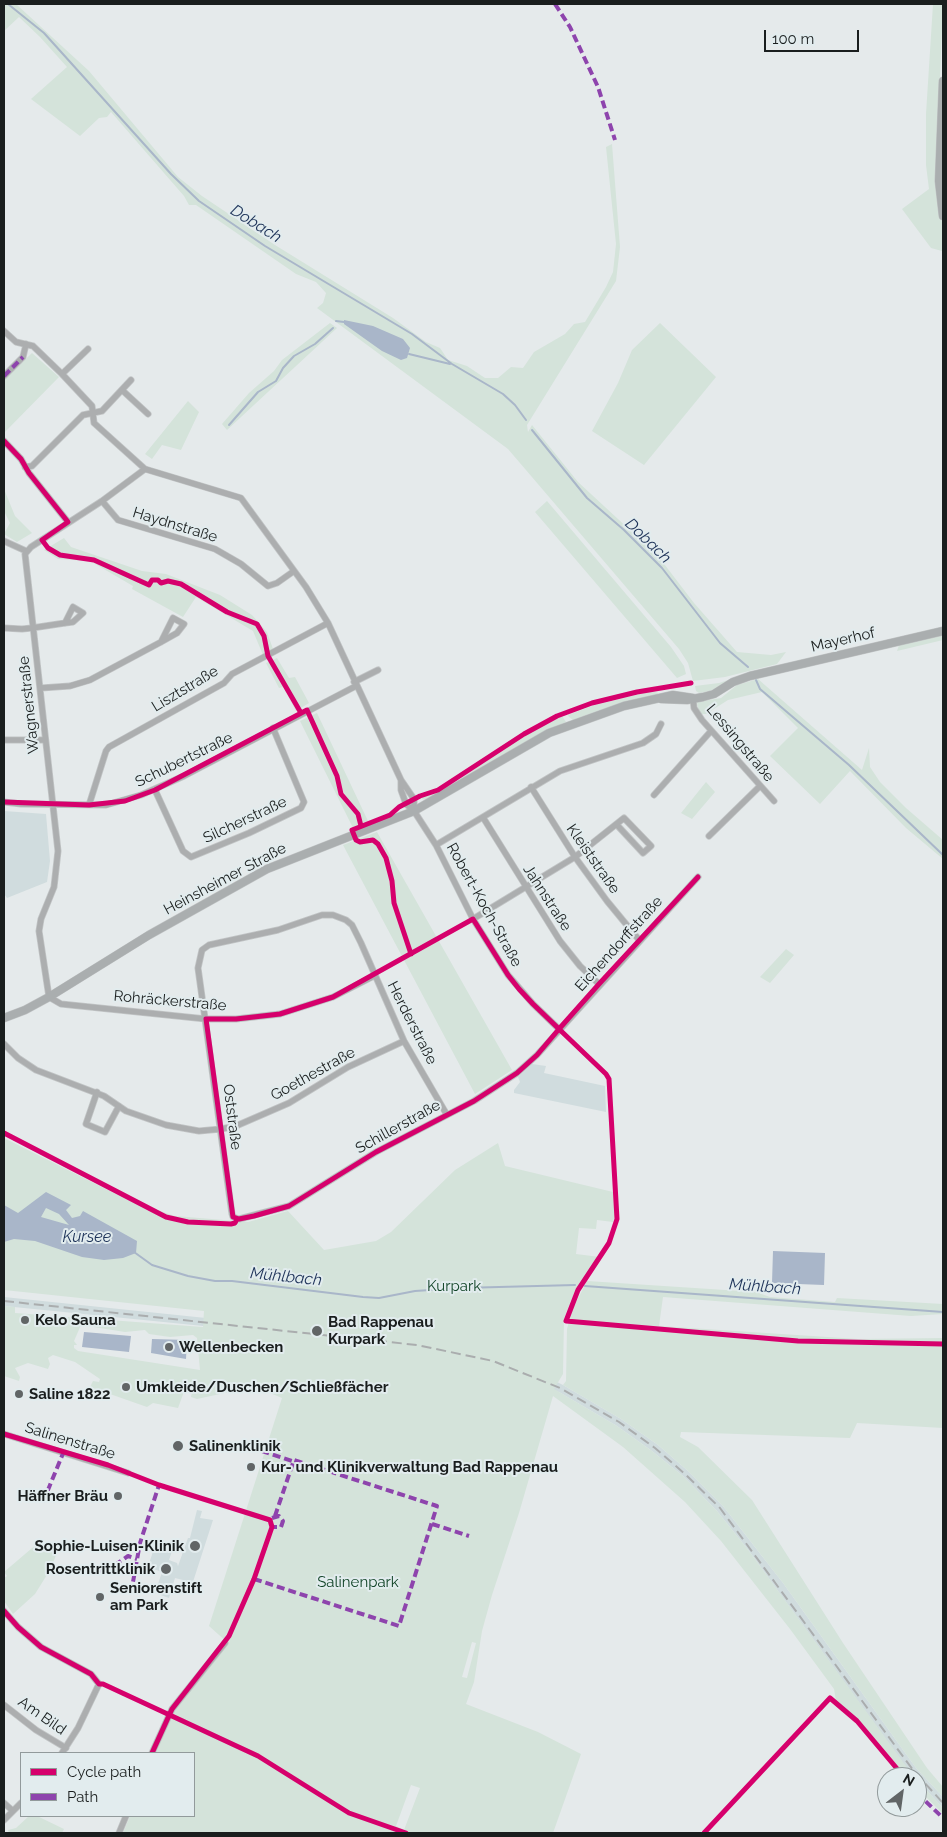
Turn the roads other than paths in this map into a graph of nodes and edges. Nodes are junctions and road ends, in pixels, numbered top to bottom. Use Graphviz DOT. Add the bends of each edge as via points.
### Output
graph roads {
  1 [pos="943,81"];
  2 [pos="943,216"];
  3 [pos="4,331"];
  4 [pos="26,344"];
  5 [pos="88,349"];
  6 [pos="62,374"];
  7 [pos="4,376"];
  8 [pos="131,380"];
  9 [pos="122,390"];
  10 [pos="93,413"];
  11 [pos="148,414"];
  12 [pos="4,441"];
  13 [pos="26,467"];
  14 [pos="145,470"];
  15 [pos="102,501"];
  16 [pos="68,522"];
  17 [pos="4,540"];
  18 [pos="26,552"];
  19 [pos="294,571"];
  20 [pos="65,623"];
  21 [pos="328,623"];
  22 [pos="4,628"];
  23 [pos="32,628"];
  24 [pos="943,631"];
  25 [pos="161,642"];
  26 [pos="378,670"];
  27 [pos="750,676"];
  28 [pos="355,684"];
  29 [pos="40,688"];
  30 [pos="693,698"];
  31 [pos="661,724"];
  32 [pos="273,728"];
  33 [pos="711,731"];
  34 [pos="4,740"];
  35 [pos="45,740"];
  36 [pos="401,780"];
  37 [pos="532,787"];
  38 [pos="759,787"];
  39 [pos="155,790"];
  40 [pos="654,795"];
  41 [pos="774,801"];
  42 [pos="4,802"];
  43 [pos="53,805"];
  44 [pos="89,806"];
  45 [pos="414,811"];
  46 [pos="484,819"];
  47 [pos="616,825"];
  48 [pos="709,836"];
  49 [pos="436,845"];
  50 [pos="575,857"];
  51 [pos="698,876"];
  52 [pos="525,888"];
  53 [pos="474,919"];
  54 [pos="640,942"];
  55 [pos="200,954"];
  56 [pos="374,976"];
  57 [pos="599,984"];
  58 [pos="49,997"];
  59 [pos="4,1018"];
  60 [pos="206,1019"];
  61 [pos="559,1029"];
  62 [pos="404,1041"];
  63 [pos="4,1044"];
  64 [pos="96,1092"];
  65 [pos="119,1106"];
  66 [pos="446,1115"];
  67 [pos="221,1130"];
  68 [pos="233,1217"];
  69 [pos="4,1434"];
  70 [pos="128,1473"];
  71 [pos="4,1611"];
  72 [pos="6,1619"];
  73 [pos="224,1643"];
  74 [pos="4,1705"];
  75 [pos="64,1751"];
  76 [pos="152,1752"];
  77 [pos="4,1803"];
  78 [pos="20,1804"];
  79 [pos="13,1811"];
  80 [pos="126,1817"];
  81 [pos="4,1820"];
  82 [pos="119,1833"];
  1 -- 2 [label="street" via="939,181"];
  3 -- 4 [label="street" via="16,342"];
  4 -- 6 [label="street" via="33,346"];
  4 -- 7 [label="street" via="22,357"];
  5 -- 6 [label="street"];
  6 -- 10 [label="street" via="92,406"];
  8 -- 9 [label="street"];
  9 -- 10 [label="street" via="102,411"];
  9 -- 11 [label="street"];
  10 -- 13 [label="street" via="84,414 32,466"];
  10 -- 14 [label="street" via="94,423"];
  12 -- 13 [label="street"];
  13 -- 16 [label="street"];
  14 -- 15 [label="street"];
  14 -- 19 [label="street" via="241,498"];
  15 -- 16 [label="street"];
  15 -- 19 [label="street, Haydnstraße" via="118,520 215,549 241,564 268,586"];
  16 -- 18 [label="street"];
  17 -- 18 [label="street"];
  18 -- 23 [label="street, Wagnerstraße"];
  19 -- 21 [label="street"];
  20 -- 23 [label="street"];
  21 -- 28 [label="street"];
  21 -- 44 [label="street, Lisztstraße" via="232,674 224,683 109,747"];
  22 -- 23 [label="street"];
  23 -- 29 [label="street, Wagnerstraße"];
  24 -- 27 [label="street, Mayerhof"];
  25 -- 29 [label="street" via="90,680 70,686"];
  26 -- 28 [label="street, Schubertstraße"];
  27 -- 30 [label="street, Heinsheimer Straße" via="714,694"];
  28 -- 32 [label="street, Schubertstraße"];
  28 -- 36 [label="street"];
  29 -- 35 [label="street, Wagnerstraße"];
  30 -- 33 [label="street, Lessingstraße" via="694,708"];
  30 -- 45 [label="street, Heinsheimer Straße" via="679,694 624,706 549,733"];
  31 -- 37 [label="street" via="656,734 643,742 560,772"];
  32 -- 39 [label="street, Schubertstraße"];
  32 -- 39 [label="street, Silcherstraße" via="304,802 301,808 191,857 183,851"];
  33 -- 38 [label="street, Lessingstraße"];
  33 -- 40 [label="street"];
  34 -- 35 [label="street"];
  35 -- 43 [label="street, Wagnerstraße"];
  36 -- 45 [label="street" via="414,799"];
  36 -- 45 [label="street" via="406,804"];
  37 -- 46 [label="street"];
  37 -- 50 [label="street, Kleiststraße"];
  38 -- 41 [label="street, Lessingstraße"];
  38 -- 48 [label="street"];
  39 -- 44 [label="street, Schubertstraße" via="116,803"];
  42 -- 43 [label="street, Schubertstraße"];
  43 -- 44 [label="street, Schubertstraße"];
  43 -- 58 [label="street, Wagnerstraße" via="57,871 39,931"];
  45 -- 49 [label="street, Robert-Koch-Straße"];
  45 -- 58 [label="street, Heinsheimer Straße" via="268,869 149,935"];
  46 -- 49 [label="street"];
  46 -- 52 [label="street, Jahnstraße"];
  47 -- 47 [label="street" via="624,818 651,846 643,853"];
  47 -- 50 [label="street"];
  49 -- 53 [label="street, Robert-Koch-Straße"];
  50 -- 52 [label="street"];
  50 -- 54 [label="street, Kleiststraße"];
  51 -- 54 [label="street, Eichendorffstraße"];
  52 -- 53 [label="street"];
  52 -- 57 [label="street, Jahnstraße" via="560,941"];
  53 -- 61 [label="street, Robert-Koch-Straße" via="508,975"];
  54 -- 57 [label="street, Eichendorffstraße"];
  55 -- 56 [label="street, Herderstraße" via="209,945 333,915 352,925"];
  55 -- 60 [label="street, Oststraße" via="198,968"];
  56 -- 60 [label="street, Rohräckerstraße" via="333,997 280,1014"];
  56 -- 62 [label="street, Herderstraße"];
  57 -- 61 [label="street, Eichendorffstraße"];
  58 -- 59 [label="street, Heinsheimer Straße"];
  58 -- 60 [label="street, Rohräckerstraße" via="61,1004"];
  60 -- 67 [label="street, Oststraße"];
  61 -- 66 [label="street, Schillerstraße" via="517,1073"];
  62 -- 66 [label="street, Herderstraße"];
  62 -- 67 [label="street, Goethestraße" via="348,1066 289,1103"];
  63 -- 64 [label="street, Goethestraße" via="36,1070"];
  64 -- 65 [label="street, Goethestraße"];
  64 -- 65 [label="street" via="86,1124 105,1132"];
  65 -- 67 [label="street, Goethestraße" via="141,1117 176,1127"];
  66 -- 68 [label="street, Schillerstraße" via="376,1152 288,1206 240,1219"];
  67 -- 68 [label="street, Oststraße"];
  69 -- 70 [label="street, Salinenstraße"];
  71 -- 72 [label="street"];
  72 -- 75 [label="street" via="41,1647 91,1674 99,1684"];
  73 -- 76 [label="street" via="172,1709"];
  74 -- 75 [label="street, Am Bild"];
  77 -- 79 [label="street"];
  78 -- 79 [label="street"];
  79 -- 81 [label="street"];
  80 -- 82 [label="street"];
}
